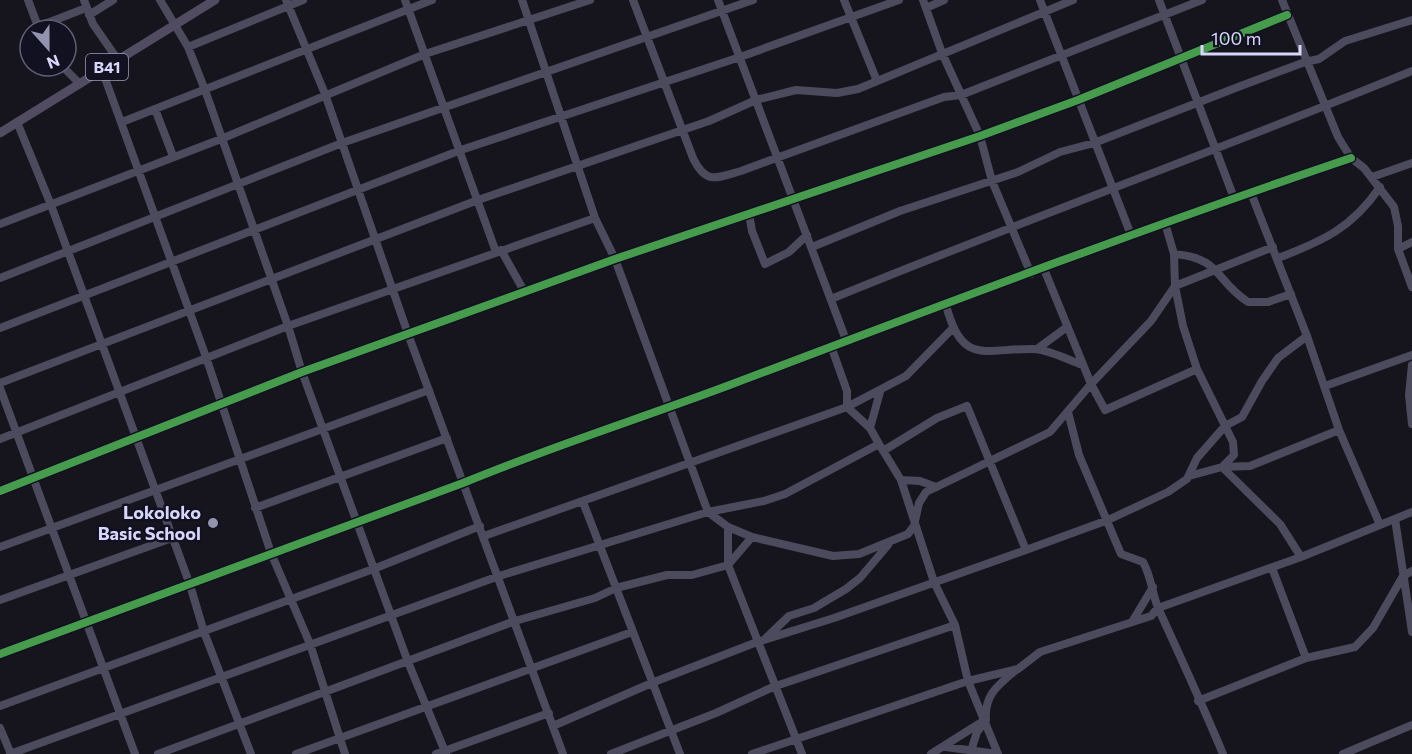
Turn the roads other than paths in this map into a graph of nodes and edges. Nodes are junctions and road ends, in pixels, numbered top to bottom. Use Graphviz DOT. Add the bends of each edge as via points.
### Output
graph roads {
  1 [pos="28,0"];
  2 [pos="112,0"];
  3 [pos="160,0"];
  4 [pos="215,0"];
  5 [pos="303,0"];
  6 [pos="405,0"];
  7 [pos="432,0"];
  8 [pos="522,0"];
  9 [pos="590,0"];
  10 [pos="633,0"];
  11 [pos="718,0"];
  12 [pos="753,0"];
  13 [pos="844,0"];
  14 [pos="899,0"];
  15 [pos="944,0"];
  16 [pos="1040,0"];
  17 [pos="1073,0"];
  18 [pos="1159,0"];
  19 [pos="1202,0"];
  20 [pos="1282,0"];
  21 [pos="288,3"];
  22 [pos="924,4"];
  23 [pos="86,8"];
  24 [pos="408,9"];
  25 [pos="723,11"];
  26 [pos="1044,12"];
  27 [pos="1164,15"];
  28 [pos="1287,15"];
  29 [pos="851,17"];
  30 [pos="34,18"];
  31 [pos="62,18"];
  32 [pos="529,20"];
  33 [pos="1412,20"];
  34 [pos="175,26"];
  35 [pos="648,36"];
  36 [pos="188,47"];
  37 [pos="306,48"];
  38 [pos="942,52"];
  39 [pos="425,54"];
  40 [pos="1061,55"];
  41 [pos="740,57"];
  42 [pos="1181,59"];
  43 [pos="118,60"];
  44 [pos="1305,62"];
  45 [pos="102,70"];
  46 [pos="546,70"];
  47 [pos="1412,71"];
  48 [pos="74,78"];
  49 [pos="665,81"];
  50 [pos="877,81"];
  51 [pos="79,83"];
  52 [pos="205,90"];
  53 [pos="325,94"];
  54 [pos="962,95"];
  55 [pos="756,100"];
  56 [pos="1078,100"];
  57 [pos="1198,103"];
  58 [pos="444,106"];
  59 [pos="1325,107"];
  60 [pos="155,109"];
  61 [pos="562,116"];
  62 [pos="17,122"];
  63 [pos="122,122"];
  64 [pos="681,131"];
  65 [pos="0,133"];
  66 [pos="980,136"];
  67 [pos="221,138"];
  68 [pos="342,143"];
  69 [pos="1094,144"];
  70 [pos="460,150"];
  71 [pos="1217,150"];
  72 [pos="173,156"];
  73 [pos="778,157"];
  74 [pos="1351,158"];
  75 [pos="1412,163"];
  76 [pos="579,166"];
  77 [pos="137,169"];
  78 [pos="1372,177"];
  79 [pos="992,181"];
  80 [pos="236,183"];
  81 [pos="1380,187"];
  82 [pos="1112,189"];
  83 [pos="358,190"];
  84 [pos="1251,193"];
  85 [pos="1234,198"];
  86 [pos="478,200"];
  87 [pos="794,201"];
  88 [pos="51,205"];
  89 [pos="749,214"];
  90 [pos="154,215"];
  91 [pos="595,218"];
  92 [pos="1165,223"];
  93 [pos="0,224"];
  94 [pos="1011,225"];
  95 [pos="252,230"];
  96 [pos="807,235"];
  97 [pos="1131,235"];
  98 [pos="376,239"];
  99 [pos="1412,242"];
  100 [pos="1273,247"];
  101 [pos="812,248"];
  102 [pos="1398,249"];
  103 [pos="67,250"];
  104 [pos="498,251"];
  105 [pos="1174,254"];
  106 [pos="1278,258"];
  107 [pos="615,259"];
  108 [pos="171,260"];
  109 [pos="1044,269"];
  110 [pos="1217,269"];
  111 [pos="1031,274"];
  112 [pos="0,278"];
  113 [pos="270,278"];
  114 [pos="1175,286"];
  115 [pos="1412,287"];
  116 [pos="393,290"];
  117 [pos="524,291"];
  118 [pos="1291,294"];
  119 [pos="84,295"];
  120 [pos="831,298"];
  121 [pos="946,305"];
  122 [pos="188,311"];
  123 [pos="288,326"];
  124 [pos="1067,327"];
  125 [pos="0,328"];
  126 [pos="952,329"];
  127 [pos="408,334"];
  128 [pos="1307,336"];
  129 [pos="846,340"];
  130 [pos="101,343"];
  131 [pos="831,346"];
  132 [pos="1036,349"];
  133 [pos="1412,355"];
  134 [pos="206,357"];
  135 [pos="1083,365"];
  136 [pos="1412,365"];
  137 [pos="1197,369"];
  138 [pos="302,372"];
  139 [pos="0,383"];
  140 [pos="1091,384"];
  141 [pos="1325,386"];
  142 [pos="0,388"];
  143 [pos="429,390"];
  144 [pos="119,392"];
  145 [pos="880,392"];
  146 [pos="221,405"];
  147 [pos="670,407"];
  148 [pos="847,407"];
  149 [pos="1068,412"];
  150 [pos="1412,424"];
  151 [pos="1225,426"];
  152 [pos="324,428"];
  153 [pos="870,428"];
  154 [pos="1339,430"];
  155 [pos="17,433"];
  156 [pos="447,438"];
  157 [pos="0,439"];
  158 [pos="136,439"];
  159 [pos="881,447"];
  160 [pos="239,460"];
  161 [pos="690,461"];
  162 [pos="990,463"];
  163 [pos="1222,467"];
  164 [pos="342,476"];
  165 [pos="1189,476"];
  166 [pos="35,478"];
  167 [pos="901,480"];
  168 [pos="463,483"];
  169 [pos="936,487"];
  170 [pos="0,491"];
  171 [pos="154,492"];
  172 [pos="583,502"];
  173 [pos="255,508"];
  174 [pos="708,512"];
  175 [pos="1412,512"];
  176 [pos="1395,519"];
  177 [pos="1108,520"];
  178 [pos="358,521"];
  179 [pos="1380,525"];
  180 [pos="480,526"];
  181 [pos="914,526"];
  182 [pos="728,527"];
  183 [pos="52,528"];
  184 [pos="484,536"];
  185 [pos="752,537"];
  186 [pos="172,538"];
  187 [pos="888,544"];
  188 [pos="600,545"];
  189 [pos="0,547"];
  190 [pos="1026,550"];
  191 [pos="271,553"];
  192 [pos="1301,557"];
  193 [pos="728,565"];
  194 [pos="376,568"];
  195 [pos="1272,568"];
  196 [pos="1412,571"];
  197 [pos="70,576"];
  198 [pos="499,576"];
  199 [pos="1403,576"];
  200 [pos="934,582"];
  201 [pos="190,585"];
  202 [pos="1153,587"];
  203 [pos="616,588"];
  204 [pos="0,600"];
  205 [pos="291,600"];
  206 [pos="1158,608"];
  207 [pos="392,615"];
  208 [pos="88,621"];
  209 [pos="515,621"];
  210 [pos="1132,622"];
  211 [pos="955,625"];
  212 [pos="204,632"];
  213 [pos="632,632"];
  214 [pos="1412,632"];
  215 [pos="760,641"];
  216 [pos="310,644"];
  217 [pos="0,654"];
  218 [pos="1306,658"];
  219 [pos="408,662"];
  220 [pos="532,666"];
  221 [pos="104,669"];
  222 [pos="1018,669"];
  223 [pos="222,677"];
  224 [pos="968,681"];
  225 [pos="654,682"];
  226 [pos="773,687"];
  227 [pos="326,691"];
  228 [pos="1198,701"];
  229 [pos="0,706"];
  230 [pos="426,706"];
  231 [pos="549,713"];
  232 [pos="121,715"];
  233 [pos="986,720"];
  234 [pos="239,725"];
  235 [pos="1412,725"];
  236 [pos="553,726"];
  237 [pos="0,728"];
  238 [pos="671,729"];
  239 [pos="339,739"];
  240 [pos="795,739"];
  241 [pos="946,747"];
  242 [pos="445,752"];
  243 [pos="971,752"];
  244 [pos="11,754"];
  245 [pos="135,754"];
  246 [pos="158,754"];
  247 [pos="251,754"];
  248 [pos="296,754"];
  249 [pos="345,754"];
  250 [pos="436,754"];
  251 [pos="563,754"];
  252 [pos="611,754"];
  253 [pos="680,754"];
  254 [pos="752,754"];
  255 [pos="802,754"];
  256 [pos="931,754"];
  257 [pos="998,754"];
  258 [pos="1223,754"];
  259 [pos="1342,754"];
  1 -- 30 [label="street"];
  2 -- 23 [label="street"];
  3 -- 34 [label="street"];
  4 -- 34 [label="main road, B41"];
  5 -- 21 [label="street"];
  6 -- 24 [label="street"];
  7 -- 24 [label="street"];
  8 -- 32 [label="street"];
  9 -- 32 [label="street"];
  10 -- 35 [label="street"];
  11 -- 25 [label="street"];
  12 -- 25 [label="street"];
  13 -- 29 [label="street"];
  14 -- 29 [label="street"];
  15 -- 22 [label="street"];
  16 -- 26 [label="street"];
  17 -- 26 [label="street"];
  18 -- 27 [label="street"];
  19 -- 27 [label="street"];
  20 -- 28 [label="street"];
  21 -- 36 [label="street"];
  21 -- 37 [label="street"];
  22 -- 38 [label="street"];
  23 -- 31 [label="street"];
  23 -- 43 [label="street"];
  24 -- 37 [label="street"];
  24 -- 39 [label="street"];
  25 -- 35 [label="street"];
  25 -- 41 [label="street"];
  26 -- 38 [label="street"];
  26 -- 40 [label="street"];
  27 -- 40 [label="street"];
  27 -- 42 [label="street"];
  28 -- 42 [label="street"];
  28 -- 44 [label="street"];
  29 -- 41 [label="street"];
  29 -- 50 [label="street"];
  32 -- 39 [label="street"];
  32 -- 46 [label="street"];
  33 -- 44 [label="street" via="1346,41 1319,59"];
  34 -- 36 [label="street"];
  34 -- 43 [label="main road, B41"];
  35 -- 46 [label="street"];
  35 -- 49 [label="street"];
  36 -- 52 [label="street"];
  37 -- 52 [label="street"];
  37 -- 53 [label="street"];
  38 -- 50 [label="street"];
  38 -- 54 [label="street"];
  39 -- 53 [label="street"];
  39 -- 58 [label="street"];
  40 -- 54 [label="street"];
  40 -- 56 [label="street"];
  41 -- 49 [label="street"];
  41 -- 55 [label="street"];
  42 -- 56 [label="street"];
  42 -- 57 [label="street"];
  43 -- 45 [label="main road, B41"];
  44 -- 57 [label="street"];
  44 -- 59 [label="street"];
  45 -- 51 [label="main road, B41"];
  45 -- 63 [label="street"];
  46 -- 58 [label="street"];
  46 -- 61 [label="street"];
  47 -- 59 [label="street"];
  48 -- 51 [label="street"];
  49 -- 61 [label="street"];
  49 -- 64 [label="street"];
  50 -- 55 [label="street" via="837,93 796,90"];
  51 -- 62 [label="main road, B41"];
  52 -- 60 [label="street"];
  52 -- 67 [label="street"];
  53 -- 67 [label="street"];
  53 -- 68 [label="street"];
  54 -- 66 [label="street"];
  54 -- 73 [label="street" via="937,99"];
  55 -- 64 [label="street"];
  55 -- 73 [label="street"];
  56 -- 66 [label="street"];
  56 -- 69 [label="street"];
  57 -- 69 [label="street"];
  57 -- 71 [label="street"];
  58 -- 68 [label="street"];
  58 -- 70 [label="street"];
  59 -- 71 [label="street"];
  59 -- 74 [label="street"];
  60 -- 63 [label="street"];
  60 -- 72 [label="street"];
  61 -- 70 [label="street"];
  61 -- 76 [label="street"];
  62 -- 65 [label="main road, B41"];
  62 -- 88 [label="street"];
  63 -- 77 [label="street"];
  64 -- 73 [label="street" via="699,170 713,179"];
  64 -- 76 [label="street"];
  66 -- 79 [label="street"];
  66 -- 87 [label="street"];
  67 -- 72 [label="street"];
  67 -- 80 [label="street"];
  68 -- 80 [label="street"];
  68 -- 83 [label="street"];
  69 -- 79 [label="street" via="1060,152"];
  69 -- 82 [label="street"];
  70 -- 83 [label="street"];
  70 -- 86 [label="street"];
  71 -- 82 [label="street"];
  71 -- 85 [label="street"];
  72 -- 77 [label="street"];
  73 -- 87 [label="street"];
  74 -- 78 [label="street"];
  74 -- 84 [label="street"];
  75 -- 78 [label="street"];
  76 -- 86 [label="street"];
  76 -- 91 [label="street"];
  77 -- 88 [label="street"];
  77 -- 90 [label="street"];
  78 -- 81 [label="street"];
  79 -- 94 [label="street"];
  79 -- 101 [label="street" via="900,211"];
  80 -- 90 [label="street"];
  80 -- 95 [label="street"];
  81 -- 102 [label="street" via="1394,207"];
  81 -- 106 [label="street" via="1343,229"];
  82 -- 94 [label="street"];
  82 -- 97 [label="street"];
  83 -- 95 [label="street"];
  83 -- 98 [label="street"];
  84 -- 85 [label="street"];
  84 -- 100 [label="street"];
  85 -- 92 [label="street"];
  86 -- 98 [label="street"];
  86 -- 104 [label="street"];
  87 -- 89 [label="street"];
  87 -- 96 [label="street"];
  88 -- 93 [label="street"];
  88 -- 103 [label="street"];
  89 -- 96 [label="street" via="765,264 789,252"];
  89 -- 107 [label="street"];
  90 -- 103 [label="street"];
  90 -- 108 [label="street"];
  91 -- 104 [label="street"];
  91 -- 107 [label="street"];
  92 -- 97 [label="street"];
  92 -- 105 [label="street"];
  94 -- 111 [label="street"];
  94 -- 120 [label="street"];
  95 -- 108 [label="street"];
  95 -- 113 [label="street"];
  96 -- 101 [label="street"];
  97 -- 109 [label="street"];
  98 -- 113 [label="street"];
  98 -- 116 [label="street"];
  99 -- 102 [label="street"];
  100 -- 106 [label="street"];
  100 -- 110 [label="street"];
  101 -- 120 [label="street"];
  102 -- 115 [label="street"];
  103 -- 112 [label="street"];
  103 -- 119 [label="street"];
  104 -- 116 [label="street"];
  104 -- 117 [label="street"];
  105 -- 110 [label="street" via="1192,255"];
  105 -- 114 [label="street"];
  106 -- 118 [label="street"];
  107 -- 117 [label="street"];
  107 -- 147 [label="street"];
  108 -- 119 [label="street"];
  108 -- 122 [label="street"];
  109 -- 111 [label="street"];
  109 -- 124 [label="street"];
  110 -- 114 [label="street"];
  110 -- 118 [label="street" via="1248,302 1268,302"];
  111 -- 121 [label="street"];
  113 -- 122 [label="street"];
  113 -- 123 [label="street"];
  114 -- 137 [label="street"];
  114 -- 140 [label="street" via="1151,321"];
  116 -- 123 [label="street"];
  116 -- 127 [label="street"];
  117 -- 127 [label="street"];
  118 -- 128 [label="street"];
  119 -- 125 [label="street"];
  119 -- 130 [label="street"];
  120 -- 129 [label="street"];
  121 -- 126 [label="street"];
  121 -- 129 [label="street"];
  122 -- 130 [label="street"];
  122 -- 134 [label="street"];
  123 -- 134 [label="street"];
  123 -- 138 [label="street"];
  124 -- 132 [label="street"];
  124 -- 135 [label="street"];
  126 -- 132 [label="street" via="965,345 986,352"];
  126 -- 145 [label="street" via="906,376"];
  127 -- 138 [label="street"];
  127 -- 143 [label="street"];
  128 -- 141 [label="street"];
  128 -- 151 [label="street" via="1270,368 1242,417"];
  129 -- 131 [label="street"];
  130 -- 139 [label="street"];
  130 -- 144 [label="street"];
  131 -- 147 [label="street"];
  131 -- 148 [label="street" via="847,391"];
  132 -- 135 [label="street"];
  133 -- 141 [label="street"];
  134 -- 144 [label="street"];
  134 -- 146 [label="street"];
  135 -- 140 [label="street"];
  136 -- 150 [label="street"];
  137 -- 140 [label="street" via="1105,410"];
  137 -- 151 [label="street"];
  138 -- 146 [label="street"];
  138 -- 152 [label="street"];
  140 -- 149 [label="street"];
  141 -- 154 [label="street"];
  142 -- 155 [label="street"];
  143 -- 152 [label="street"];
  143 -- 156 [label="street"];
  144 -- 155 [label="street"];
  144 -- 158 [label="street"];
  145 -- 148 [label="street"];
  145 -- 153 [label="street"];
  146 -- 158 [label="street"];
  146 -- 160 [label="street"];
  147 -- 161 [label="street"];
  147 -- 168 [label="street"];
  148 -- 153 [label="street"];
  148 -- 161 [label="street"];
  149 -- 162 [label="street" via="1044,436"];
  149 -- 177 [label="street" via="1079,455"];
  151 -- 163 [label="street" via="1234,448 1232,459"];
  151 -- 165 [label="street" via="1197,458"];
  152 -- 160 [label="street"];
  152 -- 164 [label="street"];
  153 -- 159 [label="street"];
  154 -- 163 [label="street" via="1250,466"];
  154 -- 179 [label="street"];
  155 -- 157 [label="street"];
  155 -- 166 [label="street"];
  156 -- 164 [label="street"];
  156 -- 168 [label="street"];
  158 -- 166 [label="street"];
  158 -- 171 [label="street"];
  159 -- 162 [label="street" via="967,406"];
  159 -- 167 [label="street"];
  159 -- 174 [label="street" via="785,494"];
  160 -- 171 [label="street"];
  160 -- 173 [label="street"];
  161 -- 172 [label="street"];
  161 -- 174 [label="street"];
  162 -- 169 [label="street"];
  162 -- 190 [label="street"];
  163 -- 165 [label="street"];
  163 -- 192 [label="street" via="1273,516"];
  164 -- 173 [label="street"];
  164 -- 178 [label="street"];
  165 -- 177 [label="street" via="1168,492"];
  166 -- 170 [label="street"];
  166 -- 183 [label="street"];
  167 -- 169 [label="street"];
  167 -- 181 [label="street"];
  168 -- 178 [label="street"];
  168 -- 180 [label="street"];
  169 -- 181 [label="street" via="926,492 919,503"];
  171 -- 183 [label="street"];
  171 -- 186 [label="street"];
  172 -- 184 [label="street"];
  172 -- 188 [label="street"];
  173 -- 191 [label="street"];
  174 -- 182 [label="street"];
  174 -- 188 [label="street"];
  175 -- 176 [label="street"];
  176 -- 179 [label="street"];
  176 -- 199 [label="street"];
  177 -- 190 [label="street"];
  177 -- 202 [label="street" via="1121,554 1143,562"];
  178 -- 191 [label="street"];
  178 -- 194 [label="street"];
  179 -- 192 [label="street"];
  180 -- 184 [label="street"];
  180 -- 194 [label="street"];
  181 -- 187 [label="street" via="908,534"];
  181 -- 200 [label="street"];
  182 -- 185 [label="street"];
  182 -- 193 [label="street"];
  183 -- 189 [label="street"];
  183 -- 197 [label="street"];
  184 -- 198 [label="street"];
  185 -- 187 [label="street" via="833,556 859,554"];
  185 -- 193 [label="street"];
  186 -- 197 [label="street"];
  186 -- 201 [label="street"];
  187 -- 215 [label="street" via="846,589 814,608 789,616"];
  188 -- 198 [label="street"];
  188 -- 203 [label="street"];
  190 -- 200 [label="street"];
  191 -- 201 [label="street"];
  191 -- 205 [label="street"];
  192 -- 195 [label="street"];
  193 -- 203 [label="street"];
  193 -- 215 [label="street"];
  194 -- 205 [label="street"];
  194 -- 207 [label="street"];
  195 -- 206 [label="street"];
  195 -- 218 [label="street"];
  196 -- 199 [label="street"];
  197 -- 204 [label="street"];
  197 -- 208 [label="street"];
  198 -- 207 [label="street"];
  198 -- 209 [label="street"];
  199 -- 214 [label="street"];
  199 -- 218 [label="street" via="1364,640 1354,647"];
  200 -- 211 [label="street"];
  200 -- 215 [label="street"];
  201 -- 208 [label="street"];
  201 -- 212 [label="street"];
  202 -- 206 [label="street"];
  202 -- 210 [label="street"];
  203 -- 209 [label="street"];
  203 -- 213 [label="street"];
  205 -- 212 [label="street"];
  205 -- 216 [label="street"];
  206 -- 210 [label="street" via="1151,616"];
  206 -- 228 [label="street"];
  207 -- 216 [label="street"];
  207 -- 219 [label="street"];
  208 -- 217 [label="street"];
  208 -- 221 [label="street"];
  209 -- 219 [label="street"];
  209 -- 220 [label="street"];
  210 -- 222 [label="street" via="1040,652"];
  211 -- 224 [label="street"];
  211 -- 226 [label="street"];
  212 -- 221 [label="street"];
  212 -- 223 [label="street"];
  213 -- 220 [label="street"];
  213 -- 225 [label="street"];
  215 -- 225 [label="street"];
  215 -- 226 [label="street"];
  216 -- 223 [label="street"];
  216 -- 227 [label="street"];
  218 -- 228 [label="street"];
  219 -- 227 [label="street"];
  219 -- 230 [label="street"];
  220 -- 230 [label="street"];
  220 -- 231 [label="street"];
  221 -- 229 [label="street"];
  221 -- 232 [label="street"];
  222 -- 224 [label="street"];
  222 -- 233 [label="street" via="988,697"];
  223 -- 232 [label="street"];
  223 -- 234 [label="street"];
  224 -- 233 [label="street"];
  224 -- 240 [label="street"];
  225 -- 236 [label="street"];
  225 -- 238 [label="street"];
  226 -- 238 [label="street"];
  226 -- 240 [label="street"];
  227 -- 234 [label="street"];
  227 -- 239 [label="street"];
  228 -- 258 [label="street"];
  230 -- 239 [label="street"];
  230 -- 242 [label="street"];
  231 -- 236 [label="street"];
  231 -- 242 [label="street"];
  232 -- 244 [label="street"];
  232 -- 245 [label="street"];
  233 -- 241 [label="street"];
  233 -- 243 [label="street" via="977,732"];
  233 -- 257 [label="street"];
  234 -- 246 [label="street"];
  234 -- 247 [label="street"];
  235 -- 259 [label="street"];
  236 -- 251 [label="street"];
  237 -- 244 [label="street"];
  238 -- 252 [label="street"];
  238 -- 253 [label="street"];
  239 -- 248 [label="street"];
  239 -- 249 [label="street"];
  240 -- 254 [label="street"];
  240 -- 255 [label="street"];
  241 -- 243 [label="street"];
  241 -- 256 [label="street"];
  242 -- 250 [label="street"];
  243 -- 257 [label="street"];
}
